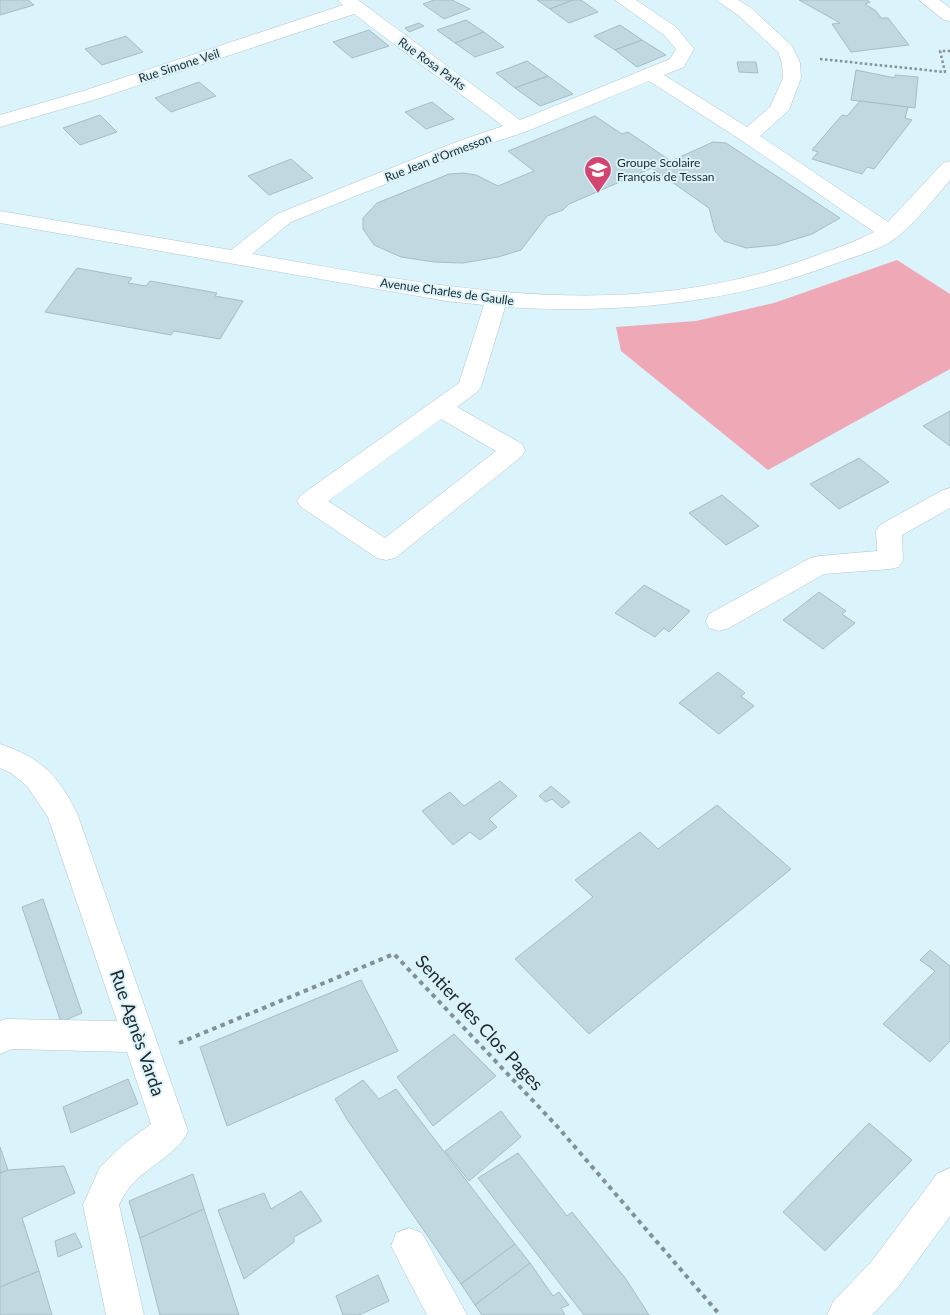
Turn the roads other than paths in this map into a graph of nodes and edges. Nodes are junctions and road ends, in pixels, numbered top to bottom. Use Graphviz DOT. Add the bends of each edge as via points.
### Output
graph roads {
  1 [pos="624,0"];
  2 [pos="725,0"];
  3 [pos="351,4"];
  4 [pos="938,7"];
  5 [pos="950,24"];
  6 [pos="650,74"];
  7 [pos="0,121"];
  8 [pos="518,128"];
  9 [pos="748,136"];
  10 [pos="950,167"];
  11 [pos="0,217"];
  12 [pos="889,233"];
  13 [pos="236,257"];
  14 [pos="496,301"];
  15 [pos="440,408"];
  16 [pos="950,498"];
  17 [pos="719,621"];
  18 [pos="0,756"];
  19 [pos="2,1033"];
  20 [pos="143,1048"];
  21 [pos="950,1186"];
  22 [pos="408,1246"];
  23 [pos="125,1315"];
  24 [pos="448,1315"];
  25 [pos="846,1315"];
  1 -- 6 [label="street, Rue Jean d'Ormesson" via="670,31 685,49 677,63"];
  2 -- 9 [label="street" via="744,11 786,50 791,63 792,78 778,110"];
  3 -- 7 [label="street, Rue Simone Veil" via="90,95"];
  3 -- 8 [label="street, Rue Rosa Parks"];
  4 -- 5 [label="street"];
  6 -- 8 [label="street, Rue Jean d'Ormesson"];
  6 -- 9 [label="street"];
  8 -- 13 [label="street, Rue Jean d'Ormesson" via="463,146 284,218"];
  9 -- 12 [label="street"];
  10 -- 12 [label="street, Avenue Charles de Gaulle"];
  11 -- 13 [label="street, Avenue Charles de Gaulle"];
  12 -- 14 [label="street, Avenue Charles de Gaulle" via="816,265 709,293 594,304"];
  13 -- 14 [label="street, Avenue Charles de Gaulle"];
  14 -- 15 [label="street" via="469,387"];
  15 -- 15 [label="street" via="513,450 386,551 310,502"];
  16 -- 17 [label="street" via="889,531 890,560 820,565"];
  18 -- 20 [label="street, Rue Agnès Varda" via="14,760 38,776 62,813"];
  19 -- 20 [label="street"];
  20 -- 23 [label="street, Rue Agnès Varda" via="171,1131 112,1178 101,1205"];
  21 -- 25 [label="street" via="885,1274"];
  22 -- 24 [label="street"];
}
